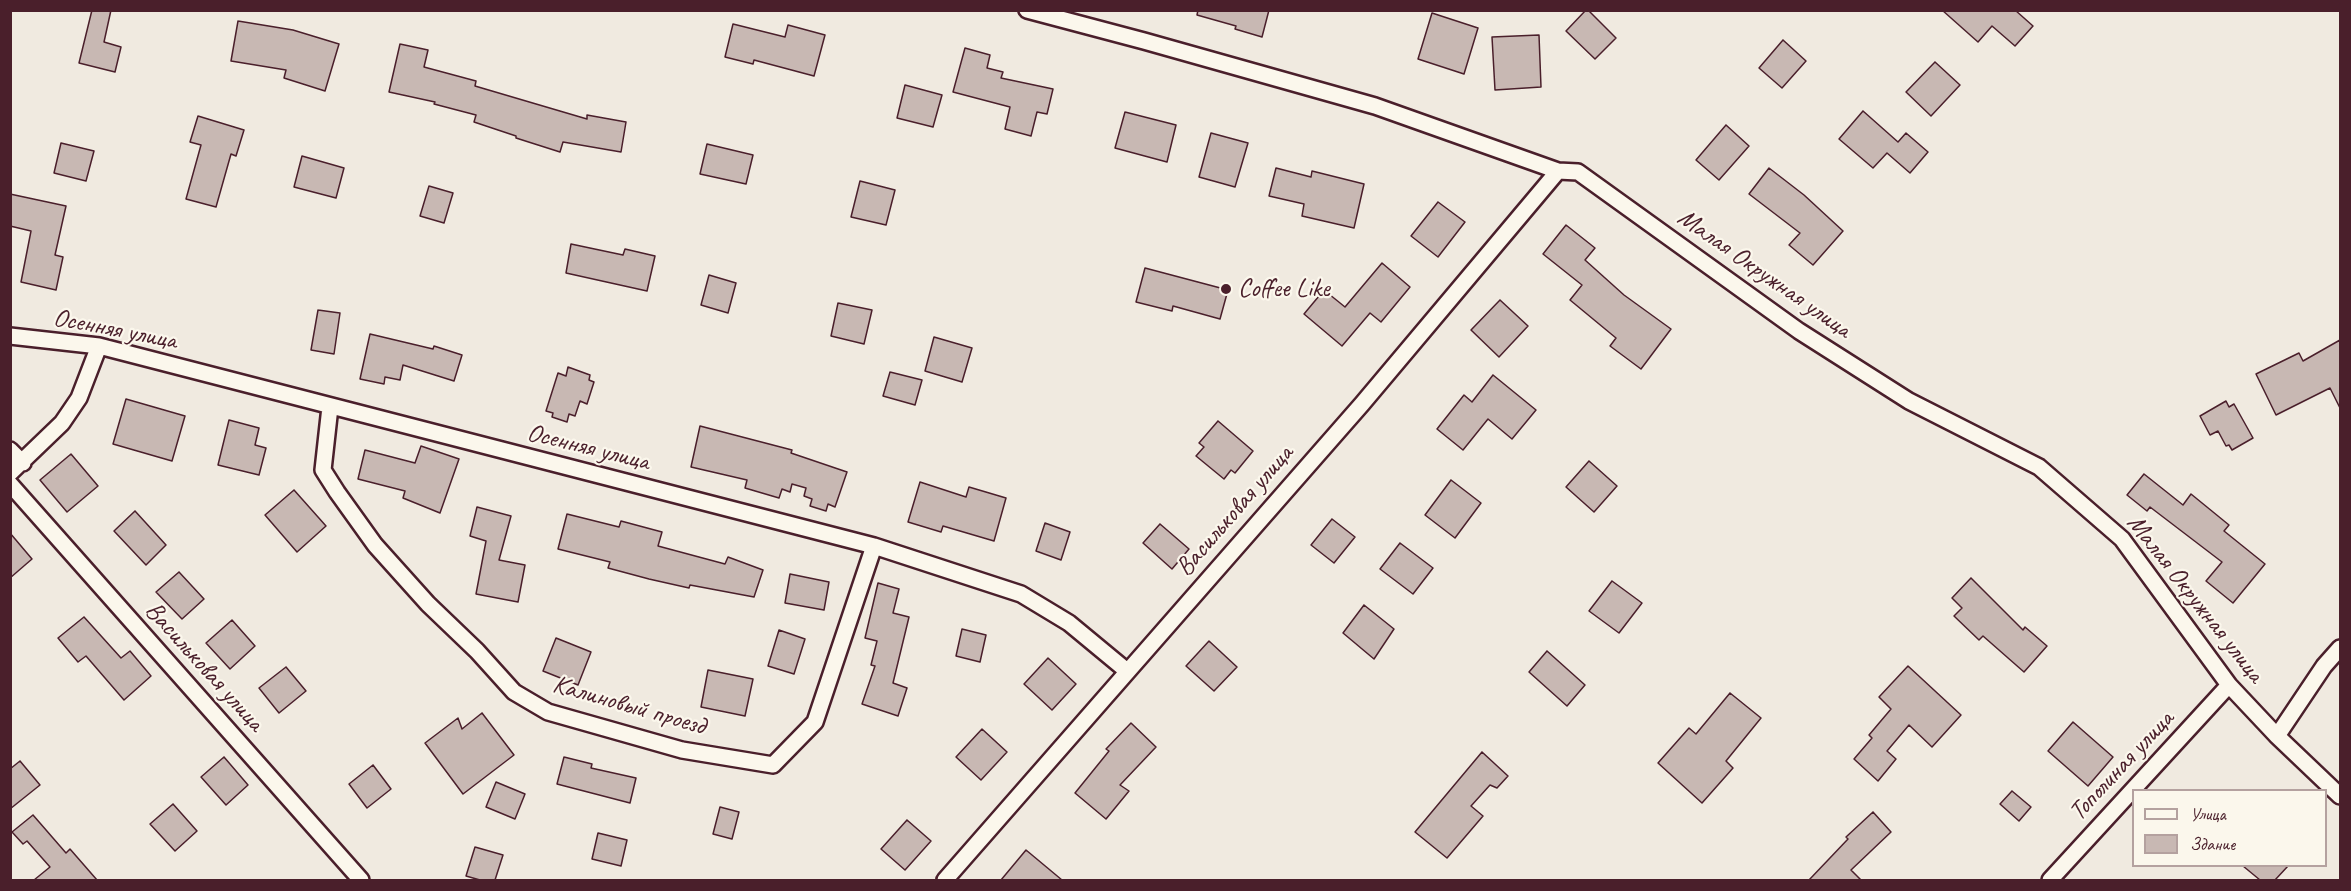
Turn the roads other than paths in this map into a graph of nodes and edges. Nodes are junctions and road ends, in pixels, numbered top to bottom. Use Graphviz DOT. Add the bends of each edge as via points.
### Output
graph roads {
  1 [pos="1027,10"];
  2 [pos="1558,171"];
  3 [pos="10,336"];
  4 [pos="99,346"];
  5 [pos="330,407"];
  6 [pos="10,450"];
  7 [pos="23,463"];
  8 [pos="10,474"];
  9 [pos="10,484"];
  10 [pos="873,546"];
  11 [pos="2340,648"];
  12 [pos="1127,670"];
  13 [pos="2229,685"];
  14 [pos="2277,736"];
  15 [pos="2134,789"];
  16 [pos="2132,791"];
  17 [pos="2340,796"];
  18 [pos="361,880"];
  19 [pos="945,880"];
  20 [pos="2050,880"];
  1 -- 2 [label="street, Малая Окружная улица" via="1375,106"];
  2 -- 12 [label="street, Васильковая улица" via="1362,404"];
  2 -- 13 [label="street, Малая Окружная улица" via="1578,172 1798,331 1910,400 2039,467 2122,539"];
  3 -- 4 [label="street, Осенняя улица"];
  4 -- 5 [label="street, Осенняя улица"];
  4 -- 7 [label="street" via="79,398 62,423"];
  5 -- 10 [label="street, Осенняя улица"];
  5 -- 10 [label="street, Калиновый проезд" via="323,470 337,492 375,545 514,692 548,712 682,750 773,765 815,722"];
  6 -- 7 [label="street"];
  7 -- 8 [label="street"];
  9 -- 18 [label="street, Васильковая улица"];
  10 -- 12 [label="street, Осенняя улица" via="1021,594 1069,622"];
  11 -- 14 [label="street"];
  12 -- 19 [label="street, Васильковая улица"];
  13 -- 14 [label="street, Малая Окружная улица"];
  13 -- 15 [label="street, Тополиная улица"];
  14 -- 17 [label="street, Малая Окружная улица"];
  16 -- 20 [label="street, Тополиная улица"];
}
